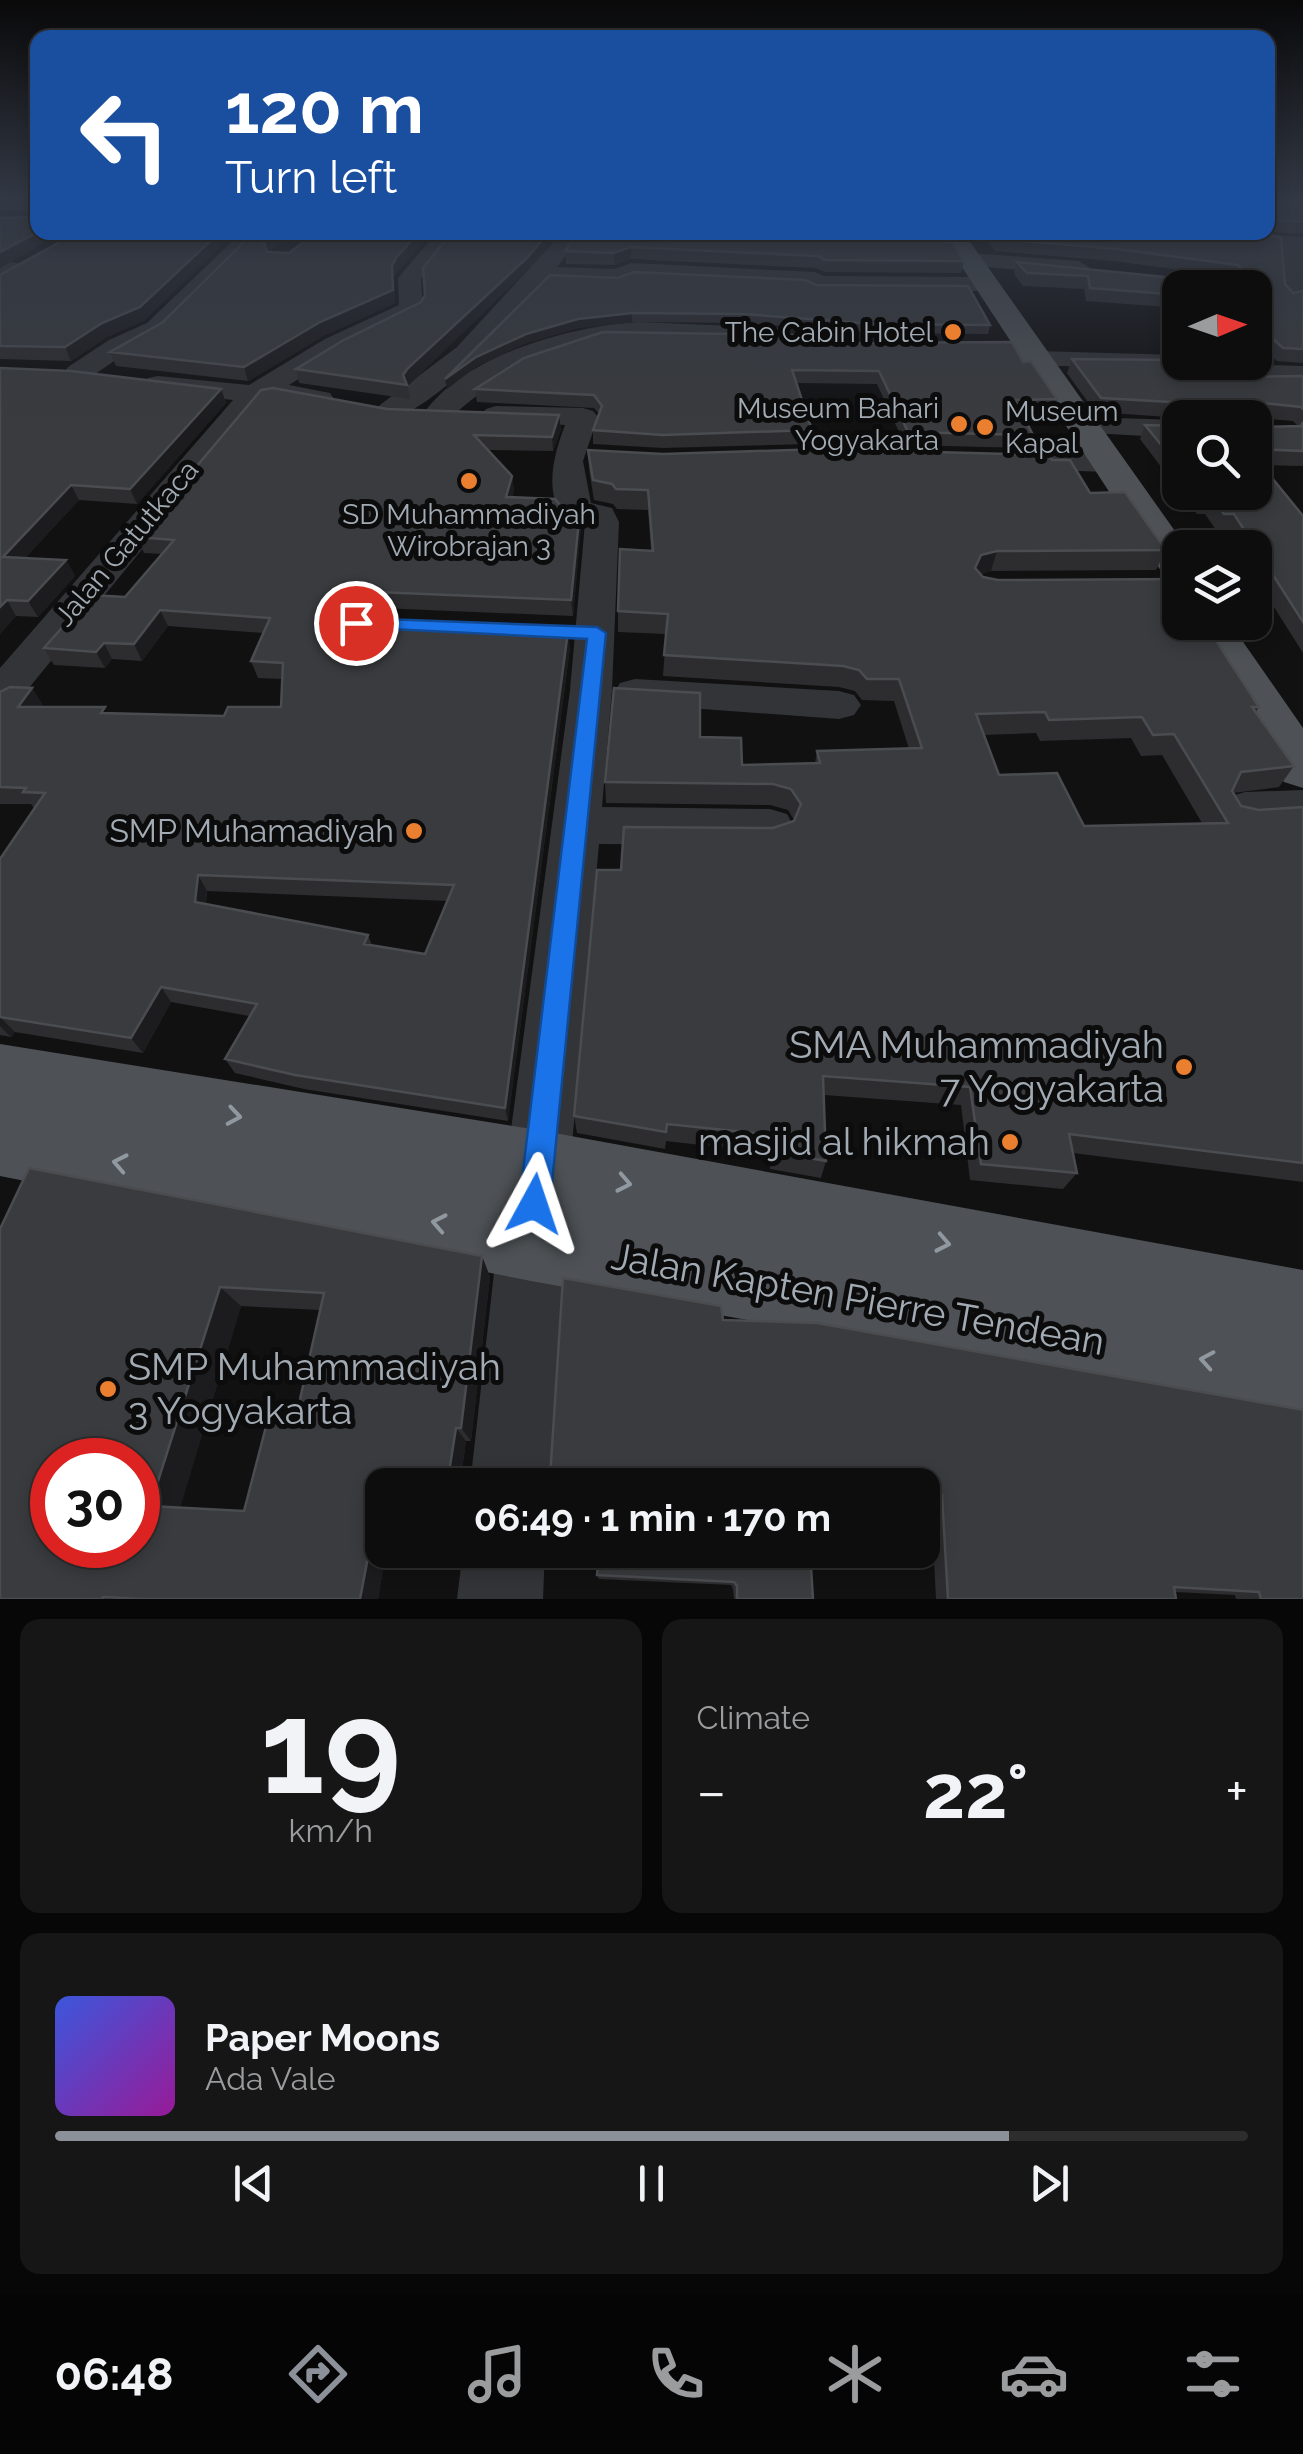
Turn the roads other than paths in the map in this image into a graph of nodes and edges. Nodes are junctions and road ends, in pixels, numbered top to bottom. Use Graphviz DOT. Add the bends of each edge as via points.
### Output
graph roads {
  1 [pos="210,275"];
  2 [pos="411,275"];
  3 [pos="541,275"];
  4 [pos="584,275"];
  5 [pos="621,275"];
  6 [pos="716,275"];
  7 [pos="844,275"];
  8 [pos="976,275"];
  9 [pos="1295,275"];
  10 [pos="1295,297"];
  11 [pos="808,338"];
  12 [pos="992,345"];
  13 [pos="1033,352"];
  14 [pos="1303,374"];
  15 [pos="254,394"];
  16 [pos="390,411"];
  17 [pos="439,413"];
  18 [pos="1084,426"];
  19 [pos="1162,428"];
  20 [pos="973,460"];
  21 [pos="1107,463"];
  22 [pos="1162,542"];
  23 [pos="1142,585"];
  24 [pos="1162,585"];
  25 [pos="1219,640"];
  26 [pos="1247,640"];
  27 [pos="591,690"];
  28 [pos="0,695"];
  29 [pos="839,705"];
  30 [pos="1303,717"];
  31 [pos="1303,768"];
  32 [pos="1303,808"];
  33 [pos="1246,810"];
  34 [pos="576,825"];
  35 [pos="770,827"];
  36 [pos="0,1077"];
  37 [pos="0,1140"];
  38 [pos="535,1204"];
  39 [pos="1303,1310"];
  40 [pos="1303,1377"];
  41 [pos="512,1468"];
  42 [pos="503,1568"];
  43 [pos="500,1599"];
  1 -- 15 [label="street" via="156,328 68,373"];
  2 -- 15 [label="street, Jalan Gatutkaca" via="410,308 397,318 334,345"];
  3 -- 16 [label="street" via="433,386"];
  4 -- 5 [label="street"];
  6 -- 7 [label="street" via="815,280"];
  8 -- 13 [label="main road"];
  9 -- 10 [label="street"];
  11 -- 17 [label="street" via="590,335 504,367"];
  12 -- 13 [label="street"];
  13 -- 14 [label="street"];
  13 -- 18 [label="main road"];
  15 -- 16 [label="street" via="278,391"];
  15 -- 28 [label="street, Jalan Gatutkaca"];
  16 -- 17 [label="street"];
  17 -- 27 [label="street" via="584,417 588,456 567,461 575,510 600,515 602,522 577,633"];
  18 -- 19 [label="street"];
  18 -- 21 [label="main road"];
  20 -- 21 [label="street"];
  21 -- 22 [label="main road"];
  23 -- 24 [label="street"];
  25 -- 31 [label="main road"];
  26 -- 30 [label="main road"];
  27 -- 29 [label="street"];
  27 -- 34 [label="street"];
  32 -- 33 [label="street"];
  34 -- 35 [label="street"];
  34 -- 38 [label="street"];
  36 -- 38 [label="main road, Jalan Kapten Pierre Tendean, one-way"];
  38 -- 37 [label="main road, Jalan Kapten Pierre Tendean, one-way"];
  38 -- 39 [label="main road, Jalan Kapten Pierre Tendean, one-way"];
  40 -- 38 [label="main road, Jalan Kapten Pierre Tendean, one-way"];
  38 -- 41 [label="street"];
  42 -- 43 [label="street"];
}
